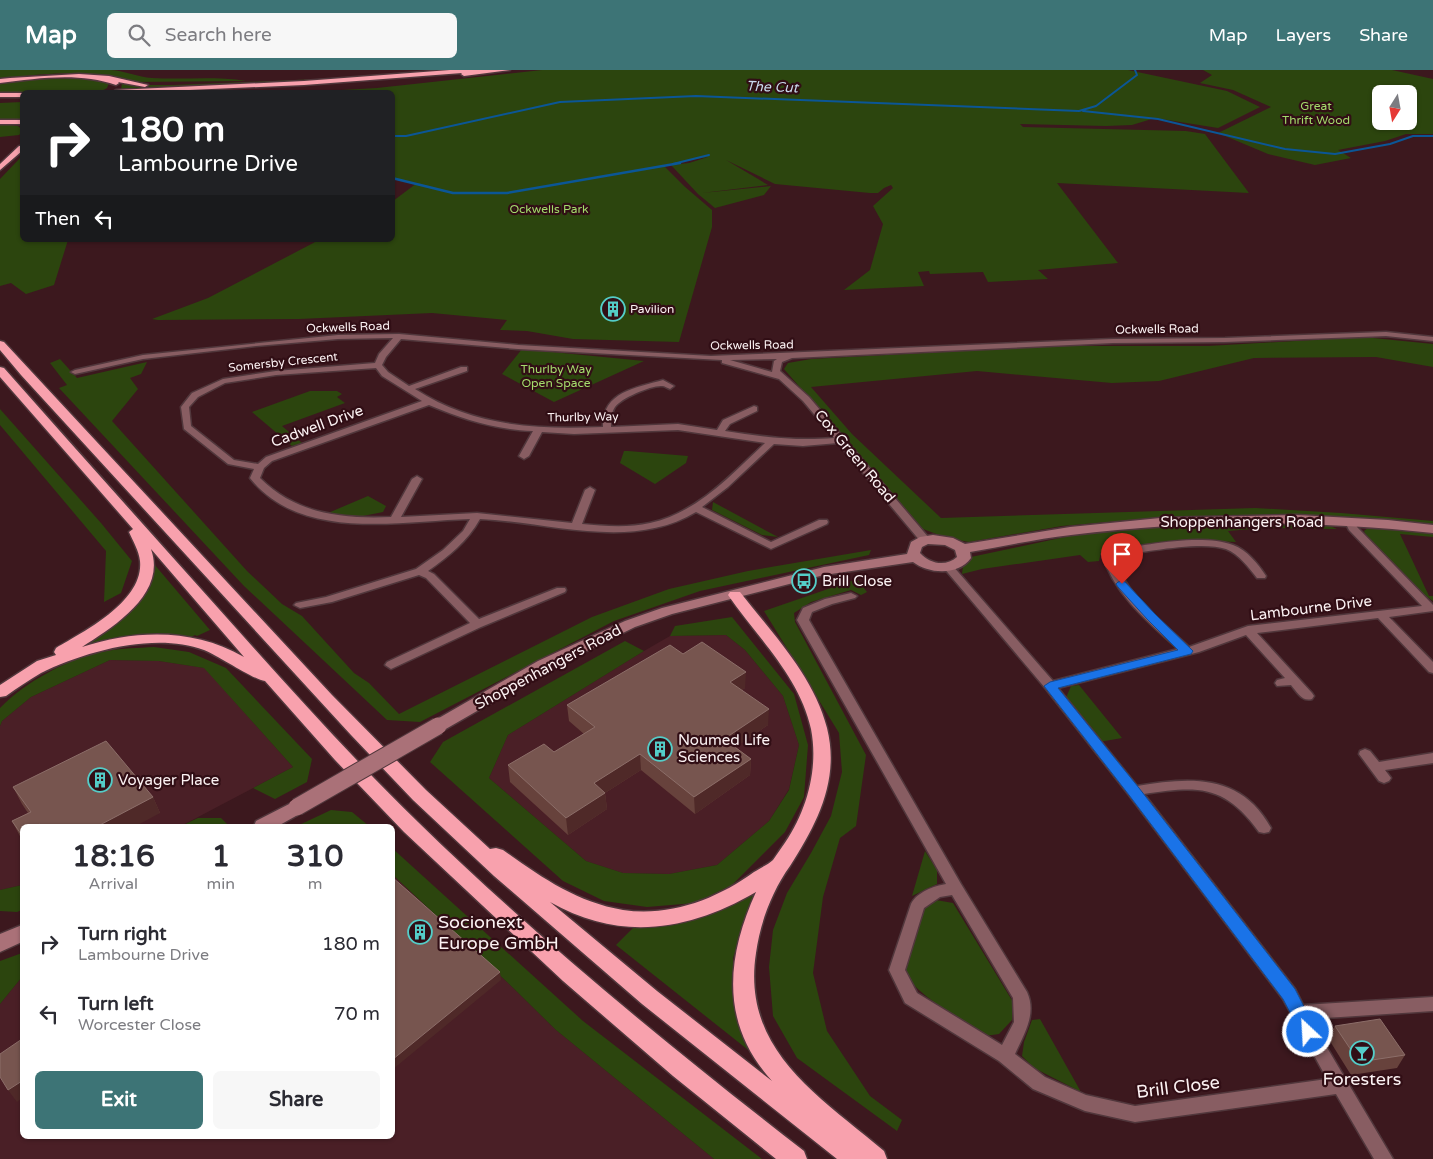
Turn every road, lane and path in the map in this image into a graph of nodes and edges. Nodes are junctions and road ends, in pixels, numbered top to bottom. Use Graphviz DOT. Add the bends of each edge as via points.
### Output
graph roads {
  1 [pos="450,70"];
  2 [pos="473,70"];
  3 [pos="507,70"];
  4 [pos="490,72"];
  5 [pos="109,78"];
  6 [pos="0,82"];
  7 [pos="115,90"];
  8 [pos="236,90"];
  9 [pos="292,90"];
  10 [pos="0,97"];
  11 [pos="20,97"];
  12 [pos="1,122"];
  13 [pos="20,123"];
  14 [pos="20,140"];
  15 [pos="20,150"];
  16 [pos="4,153"];
  17 [pos="0,168"];
  18 [pos="399,336"];
  19 [pos="1433,339"];
  20 [pos="0,344"];
  21 [pos="791,356"];
  22 [pos="711,358"];
  23 [pos="378,365"];
  24 [pos="464,369"];
  25 [pos="0,370"];
  26 [pos="75,372"];
  27 [pos="780,377"];
  28 [pos="670,386"];
  29 [pos="407,389"];
  30 [pos="429,402"];
  31 [pos="754,409"];
  32 [pos="538,430"];
  33 [pos="607,430"];
  34 [pos="720,433"];
  35 [pos="840,440"];
  36 [pos="772,441"];
  37 [pos="524,456"];
  38 [pos="260,467"];
  39 [pos="417,479"];
  40 [pos="590,490"];
  41 [pos="696,508"];
  42 [pos="129,516"];
  43 [pos="477,516"];
  44 [pos="395,519"];
  45 [pos="823,522"];
  46 [pos="1350,522"];
  47 [pos="576,525"];
  48 [pos="1433,529"];
  49 [pos="925,540"];
  50 [pos="962,550"];
  51 [pos="916,557"];
  52 [pos="948,567"];
  53 [pos="420,570"];
  54 [pos="1261,576"];
  55 [pos="561,590"];
  56 [pos="734,595"];
  57 [pos="851,596"];
  58 [pos="300,605"];
  59 [pos="1432,608"];
  60 [pos="1381,615"];
  61 [pos="477,624"];
  62 [pos="1248,630"];
  63 [pos="1187,651"];
  64 [pos="390,665"];
  65 [pos="1433,668"];
  66 [pos="35,670"];
  67 [pos="1294,681"];
  68 [pos="1281,683"];
  69 [pos="1050,686"];
  70 [pos="280,688"];
  71 [pos="0,692"];
  72 [pos="1308,696"];
  73 [pos="1365,754"];
  74 [pos="1433,758"];
  75 [pos="1134,792"];
  76 [pos="267,824"];
  77 [pos="452,825"];
  78 [pos="1264,828"];
  79 [pos="782,863"];
  80 [pos="956,888"];
  81 [pos="20,927"];
  82 [pos="0,930"];
  83 [pos="20,934"];
  84 [pos="0,943"];
  85 [pos="1433,1004"];
  86 [pos="1299,1012"];
  87 [pos="1005,1056"];
  88 [pos="1340,1085"];
  89 [pos="794,1159"];
  90 [pos="856,1159"];
  91 [pos="875,1159"];
  92 [pos="1384,1159"];
  1 -- 5 [label="highway" via="158,85"];
  2 -- 7 [label="highway" via="304,83"];
  3 -- 4 [label="highway"];
  4 -- 8 [label="highway"];
  4 -- 9 [label="highway"];
  5 -- 6 [label="highway" via="42,77"];
  5 -- 7 [label="highway" via="116,82"];
  10 -- 11 [label="highway"];
  12 -- 13 [label="highway"];
  14 -- 16 [label="highway"];
  15 -- 17 [label="highway"];
  18 -- 22 [label="street, Ockwells Road"];
  18 -- 23 [label="street"];
  18 -- 26 [label="street, Ockwells Road" via="256,344 143,357"];
  19 -- 21 [label="street, Ockwells Road" via="1386,334 1113,341"];
  20 -- 77 [label="highway" via="324,696"];
  21 -- 22 [label="street, Ockwells Road"];
  21 -- 27 [label="street" via="778,361 776,372"];
  22 -- 27 [label="street, Cox Green Road"];
  23 -- 29 [label="street, Thurlby Way"];
  23 -- 38 [label="street, Somersby Crescent" via="276,373 223,381 195,395 185,407 187,428 231,462"];
  24 -- 29 [label="street"];
  25 -- 42 [label="highway"];
  27 -- 35 [label="street, Cox Green Road" via="806,399"];
  28 -- 33 [label="street" via="663,383 617,400 607,416"];
  29 -- 30 [label="street, Thurlby Way"];
  30 -- 32 [label="street, Thurlby Way" via="469,418 505,427"];
  30 -- 38 [label="street, Cadwell Drive" via="287,452 269,459"];
  31 -- 34 [label="street" via="726,422"];
  32 -- 33 [label="street, Thurlby Way"];
  32 -- 37 [label="street"];
  33 -- 34 [label="street, Thurlby Way" via="678,427"];
  34 -- 36 [label="street, Thurlby Way"];
  35 -- 36 [label="street, Thurlby Way"];
  35 -- 49 [label="street, Cox Green Road"];
  36 -- 41 [label="street, Cadwell Drive"];
  38 -- 44 [label="street, Cadwell Drive" via="255,478 270,494 308,513 346,520"];
  39 -- 44 [label="street"];
  40 -- 47 [label="street"];
  41 -- 45 [label="street" via="771,546"];
  41 -- 47 [label="street, Cadwell Drive" via="671,521 636,530"];
  42 -- 66 [label="highway" via="147,564 139,590 104,624"];
  42 -- 70 [label="highway"];
  43 -- 44 [label="street, Cadwell Drive"];
  43 -- 47 [label="street, Cadwell Drive"];
  43 -- 53 [label="street" via="467,533 447,552"];
  46 -- 48 [label="street, Shoppenhangers Road"];
  46 -- 50 [label="street, Shoppenhangers Road" via="1254,519 1157,522 1069,531"];
  46 -- 59 [label="street"];
  49 -- 50 [label="street" via="950,541"];
  49 -- 51 [label="street" via="913,549"];
  50 -- 52 [label="street" via="964,558"];
  51 -- 52 [label="street" via="926,564"];
  51 -- 56 [label="street, Shoppenhangers Road" via="824,571"];
  52 -- 69 [label="street"];
  53 -- 58 [label="street" via="328,600"];
  53 -- 61 [label="street" via="430,576"];
  54 -- 63 [label="street" via="1242,555 1213,543 1107,554 1108,564 1122,584"];
  55 -- 61 [label="street"];
  56 -- 76 [label="street, Shoppenhangers Road, bridge" via="667,611 630,624 544,665"];
  56 -- 79 [label="highway" via="791,670 819,729 822,759 816,796 804,829"];
  57 -- 80 [label="street" via="807,610 804,620"];
  59 -- 60 [label="street, Lambourne Drive"];
  60 -- 62 [label="street, Lambourne Drive"];
  60 -- 65 [label="street"];
  61 -- 64 [label="street"];
  62 -- 63 [label="street, Lambourne Drive"];
  62 -- 67 [label="street"];
  63 -- 69 [label="street, Lambourne Drive"];
  66 -- 70 [label="highway" via="112,643 165,639 199,643 215,649 244,663"];
  66 -- 71 [label="highway"];
  67 -- 68 [label="street"];
  67 -- 72 [label="street"];
  69 -- 75 [label="street"];
  70 -- 89 [label="highway" via="372,787 503,914 657,1048"];
  73 -- 74 [label="street" via="1381,773"];
  75 -- 78 [label="street" via="1189,783 1220,790 1244,805"];
  75 -- 86 [label="street" via="1289,994"];
  77 -- 79 [label="highway" via="556,895 588,910 620,917 671,918 694,913 757,882"];
  77 -- 90 [label="highway" via="632,983"];
  79 -- 91 [label="highway" via="764,894 745,949 742,983 747,1017 761,1047 777,1070 803,1097"];
  80 -- 87 [label="street" via="1021,997 1022,1022"];
  80 -- 87 [label="street, Brill Close" via="936,892 918,904 897,970 911,998"];
  81 -- 82 [label="street"];
  83 -- 84 [label="street"];
  85 -- 86 [label="street"];
  86 -- 88 [label="street"];
  87 -- 88 [label="street, Brill Close" via="1039,1083 1085,1103 1135,1114"];
  88 -- 92 [label="street"];
}
